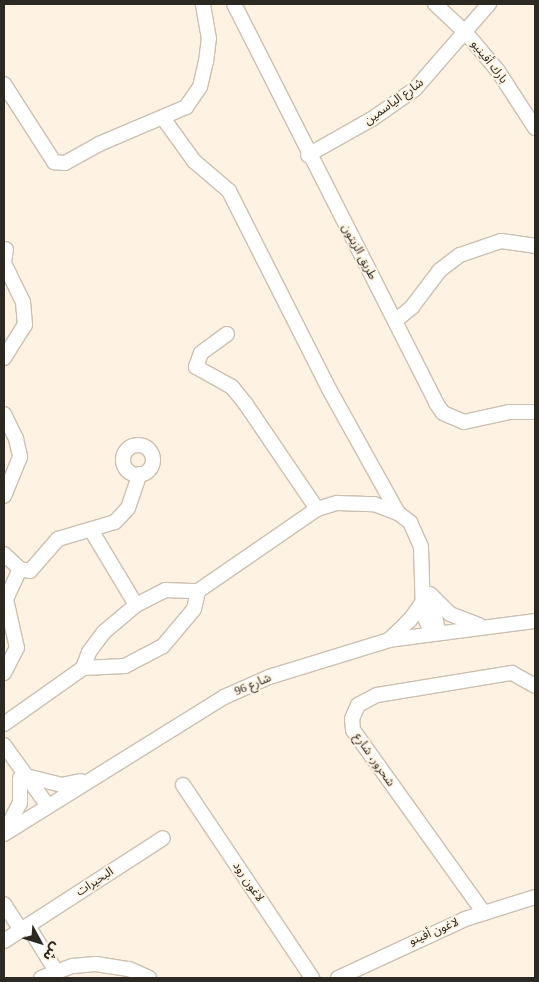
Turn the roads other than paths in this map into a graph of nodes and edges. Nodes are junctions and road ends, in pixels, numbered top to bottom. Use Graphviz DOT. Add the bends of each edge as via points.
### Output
graph roads {
  1 [pos="203,4"];
  2 [pos="234,4"];
  3 [pos="435,4"];
  4 [pos="489,4"];
  5 [pos="466,33"];
  6 [pos="4,84"];
  7 [pos="163,118"];
  8 [pos="535,128"];
  9 [pos="308,155"];
  10 [pos="535,246"];
  11 [pos="6,249"];
  12 [pos="395,321"];
  13 [pos="227,334"];
  14 [pos="4,358"];
  15 [pos="535,412"];
  16 [pos="4,414"];
  17 [pos="140,474"];
  18 [pos="4,496"];
  19 [pos="317,509"];
  20 [pos="398,513"];
  21 [pos="91,530"];
  22 [pos="4,554"];
  23 [pos="20,569"];
  24 [pos="198,591"];
  25 [pos="426,592"];
  26 [pos="136,605"];
  27 [pos="535,621"];
  28 [pos="482,626"];
  29 [pos="435,633"];
  30 [pos="389,640"];
  31 [pos="83,668"];
  32 [pos="4,673"];
  33 [pos="535,686"];
  34 [pos="4,724"];
  35 [pos="4,745"];
  36 [pos="25,777"];
  37 [pos="89,780"];
  38 [pos="183,785"];
  39 [pos="44,809"];
  40 [pos="4,834"];
  41 [pos="163,838"];
  42 [pos="535,898"];
  43 [pos="4,904"];
  44 [pos="484,913"];
  45 [pos="24,928"];
  46 [pos="4,942"];
  47 [pos="56,971"];
  48 [pos="41,978"];
  49 [pos="149,978"];
  50 [pos="312,978"];
  51 [pos="338,978"];
  1 -- 7 [label="street" via="209,40 200,87 186,106"];
  2 -- 9 [label="street, طريق الزيتون"];
  3 -- 5 [label="street, بارك أفينيو"];
  4 -- 5 [label="street, شارع الياسمين"];
  5 -- 8 [label="street, بارك أفينيو"];
  5 -- 9 [label="street, شارع الياسمين" via="415,89 372,119"];
  6 -- 7 [label="street" via="54,162 60,164"];
  7 -- 20 [label="street" via="194,161 229,191 329,389"];
  9 -- 12 [label="street, طريق الزيتون"];
  10 -- 12 [label="street" via="501,241 460,255 440,270 412,308"];
  11 -- 14 [label="street" via="4,263 23,302 25,325"];
  12 -- 15 [label="street, طريق الزيتون" via="443,413 464,422 509,412"];
  13 -- 19 [label="street" via="201,353 196,367 232,387"];
  16 -- 18 [label="street" via="20,457"];
  17 -- 21 [label="street" via="122,517"];
  19 -- 20 [label="street" via="354,502"];
  19 -- 24 [label="street"];
  20 -- 25 [label="street" via="417,534"];
  21 -- 23 [label="street" via="58,539 38,565 30,571"];
  21 -- 26 [label="street"];
  22 -- 23 [label="street"];
  23 -- 32 [label="street" via="6,600 18,648"];
  24 -- 26 [label="street" via="165,590"];
  24 -- 31 [label="street" via="190,616 163,646 125,666"];
  25 -- 28 [label="street" via="450,614"];
  25 -- 29 [label="street" via="424,620"];
  25 -- 30 [label="street" via="410,620"];
  26 -- 31 [label="street" via="104,632 89,652"];
  27 -- 28 [label="street, شارع 96"];
  28 -- 29 [label="street, شارع 96"];
  29 -- 30 [label="street, شارع 96"];
  30 -- 37 [label="street, شارع 96" via="315,660 224,697"];
  31 -- 34 [label="street"];
  33 -- 44 [label="street, شحرور، شارع" via="512,673 377,695 358,705 352,719 353,730"];
  35 -- 36 [label="street"];
  36 -- 37 [label="street" via="61,785"];
  36 -- 39 [label="street"];
  36 -- 40 [label="street" via="20,803"];
  37 -- 39 [label="street, شارع 96"];
  38 -- 50 [label="street, لاغون رود"];
  39 -- 40 [label="street, شارع 96"];
  41 -- 45 [label="street, البحيرات"];
  42 -- 44 [label="street, لاغون أفينو"];
  43 -- 45 [label="street"];
  44 -- 51 [label="street, لاغون أفينو" via="428,934"];
  45 -- 46 [label="street, البحيرات"];
  45 -- 47 [label="street"];
  47 -- 48 [label="street"];
  47 -- 49 [label="street" via="107,964"];
}
